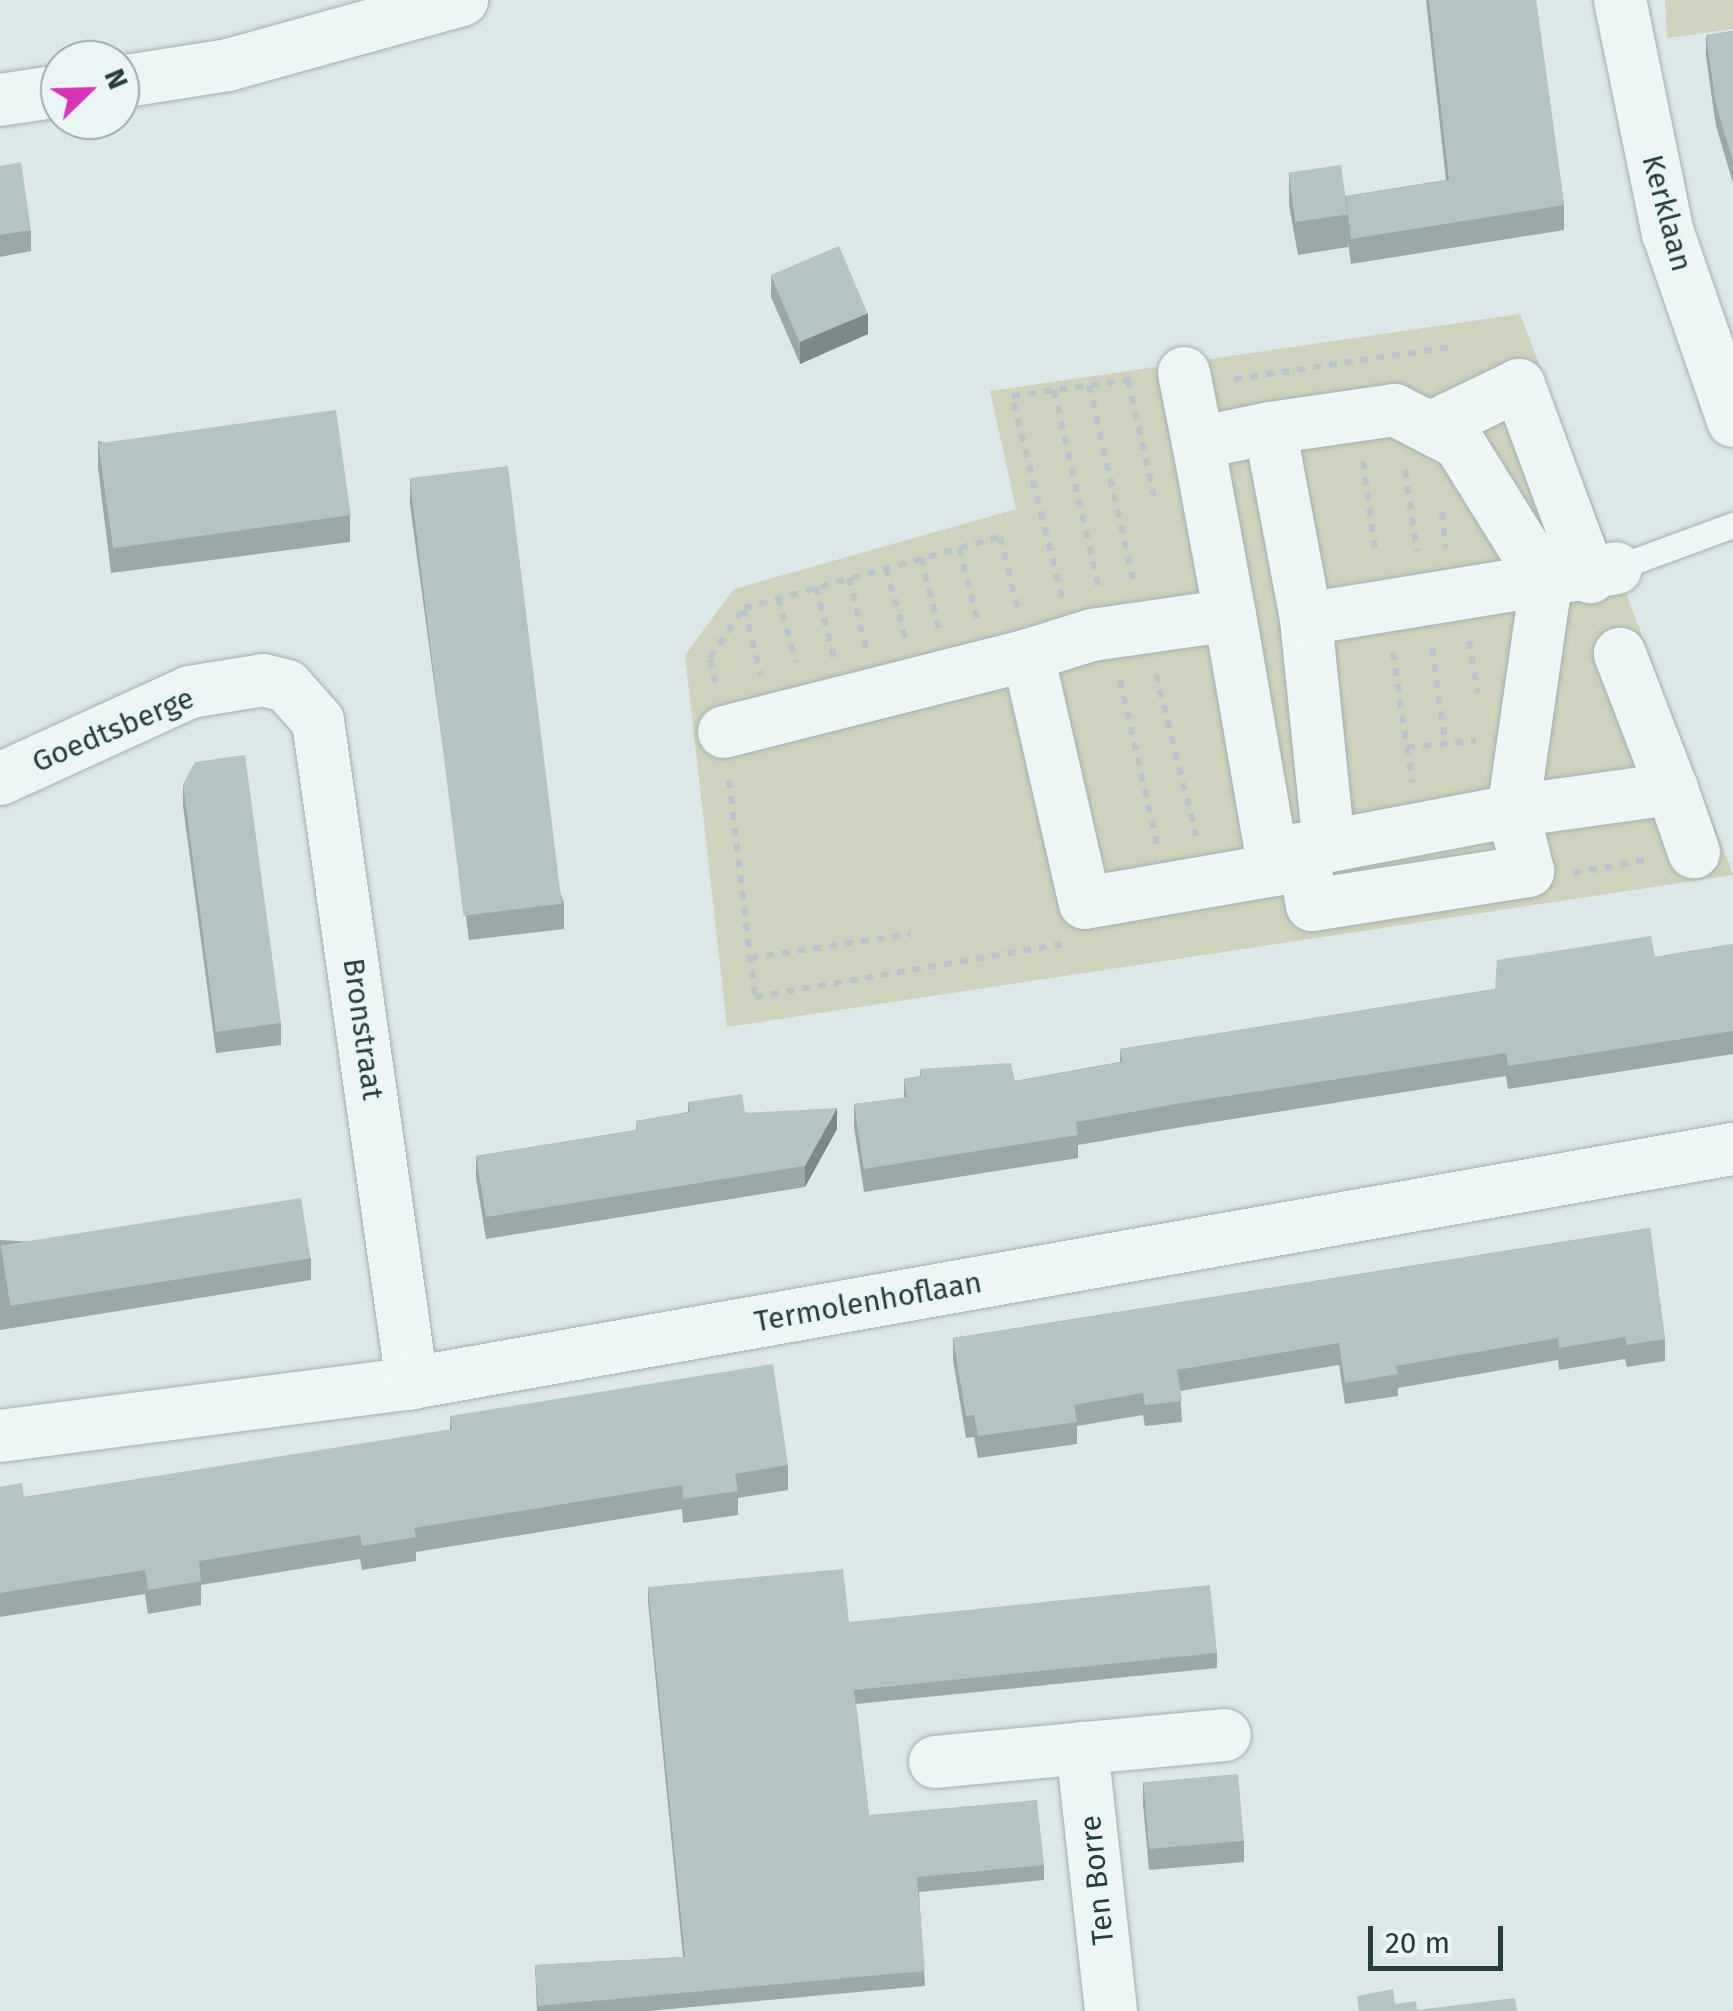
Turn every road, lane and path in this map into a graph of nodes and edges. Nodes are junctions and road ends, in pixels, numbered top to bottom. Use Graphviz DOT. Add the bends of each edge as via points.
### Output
graph roads {
  1 [pos="462,0"];
  2 [pos="1620,0"];
  3 [pos="140,79"];
  4 [pos="40,94"];
  5 [pos="0,100"];
  6 [pos="1450,347"];
  7 [pos="1186,379"];
  8 [pos="1089,385"];
  9 [pos="1054,390"];
  10 [pos="1733,421"];
  11 [pos="1270,428"];
  12 [pos="1430,428"];
  13 [pos="1198,443"];
  14 [pos="1361,447"];
  15 [pos="1440,495"];
  16 [pos="1733,525"];
  17 [pos="959,548"];
  18 [pos="922,558"];
  19 [pos="1447,560"];
  20 [pos="886,568"];
  21 [pos="1378,574"];
  22 [pos="1584,576"];
  23 [pos="849,578"];
  24 [pos="816,587"];
  25 [pos="778,598"];
  26 [pos="744,608"];
  27 [pos="1230,614"];
  28 [pos="1306,619"];
  29 [pos="979,624"];
  30 [pos="941,635"];
  31 [pos="1088,639"];
  32 [pos="1392,641"];
  33 [pos="906,644"];
  34 [pos="1620,654"];
  35 [pos="867,655"];
  36 [pos="835,664"];
  37 [pos="799,674"];
  38 [pos="764,684"];
  39 [pos="287,686"];
  40 [pos="724,732"];
  41 [pos="1522,744"];
  42 [pos="1407,747"];
  43 [pos="0,779"];
  44 [pos="1672,788"];
  45 [pos="1513,811"];
  46 [pos="1419,829"];
  47 [pos="1301,849"];
  48 [pos="1694,852"];
  49 [pos="1528,871"];
  50 [pos="1187,885"];
  51 [pos="1085,904"];
  52 [pos="910,934"];
  53 [pos="750,958"];
  54 [pos="1733,1149"];
  55 [pos="412,1383"];
  56 [pos="0,1436"];
  57 [pos="1225,1735"];
  58 [pos="1082,1748"];
  59 [pos="935,1762"];
  60 [pos="1111,2011"];
  1 -- 3 [label="street" via="228,64"];
  2 -- 10 [label="street, Kerklaan" via="1668,233"];
  4 -- 5 [label="street"];
  6 -- 7 [label="path"];
  7 -- 8 [label="path"];
  7 -- 13 [label="street"];
  8 -- 9 [label="path"];
  8 -- 31 [label="path"];
  9 -- 31 [label="path"];
  9 -- 31 [label="path" via="1012,396"];
  11 -- 12 [label="street" via="1395,410"];
  11 -- 13 [label="street"];
  11 -- 28 [label="street"];
  12 -- 22 [label="street" via="1459,443"];
  12 -- 22 [label="street" via="1518,385"];
  13 -- 27 [label="street"];
  14 -- 21 [label="path"];
  15 -- 19 [label="path"];
  16 -- 22 [label="lane"];
  17 -- 18 [label="path"];
  17 -- 29 [label="path"];
  17 -- 31 [label="path" via="1000,537"];
  18 -- 20 [label="path"];
  18 -- 30 [label="path"];
  20 -- 23 [label="path"];
  20 -- 33 [label="path"];
  22 -- 28 [label="street"];
  22 -- 41 [label="street"];
  23 -- 24 [label="path"];
  23 -- 35 [label="path"];
  24 -- 25 [label="path"];
  24 -- 36 [label="path"];
  25 -- 26 [label="path"];
  25 -- 37 [label="path"];
  26 -- 38 [label="path"];
  26 -- 40 [label="path" via="710,658"];
  27 -- 31 [label="street"];
  27 -- 47 [label="street"];
  28 -- 47 [label="street"];
  31 -- 40 [label="street"];
  31 -- 50 [label="path"];
  31 -- 50 [label="path"];
  31 -- 51 [label="street"];
  32 -- 42 [label="path"];
  34 -- 44 [label="street"];
  39 -- 43 [label="street, Goedtsberge" via="263,680 190,692"];
  39 -- 55 [label="street, Bronstraat" via="318,721"];
  40 -- 53 [label="path"];
  41 -- 42 [label="path" via="1444,740"];
  41 -- 45 [label="street"];
  42 -- 46 [label="path"];
  44 -- 45 [label="street"];
  44 -- 48 [label="street"];
  45 -- 46 [label="street"];
  45 -- 49 [label="street"];
  46 -- 47 [label="street"];
  47 -- 49 [label="street" via="1312,906"];
  47 -- 50 [label="street" via="1275,870"];
  48 -- 49 [label="path" via="1545,878"];
  50 -- 51 [label="street"];
  51 -- 53 [label="path" via="1056,911 1062,947 755,997"];
  52 -- 53 [label="path"];
  54 -- 55 [label="street, Termolenhoflaan"];
  55 -- 56 [label="street, Termolenhoflaan"];
  57 -- 58 [label="street"];
  58 -- 59 [label="street"];
  58 -- 60 [label="street, Ten Borre"];
}
